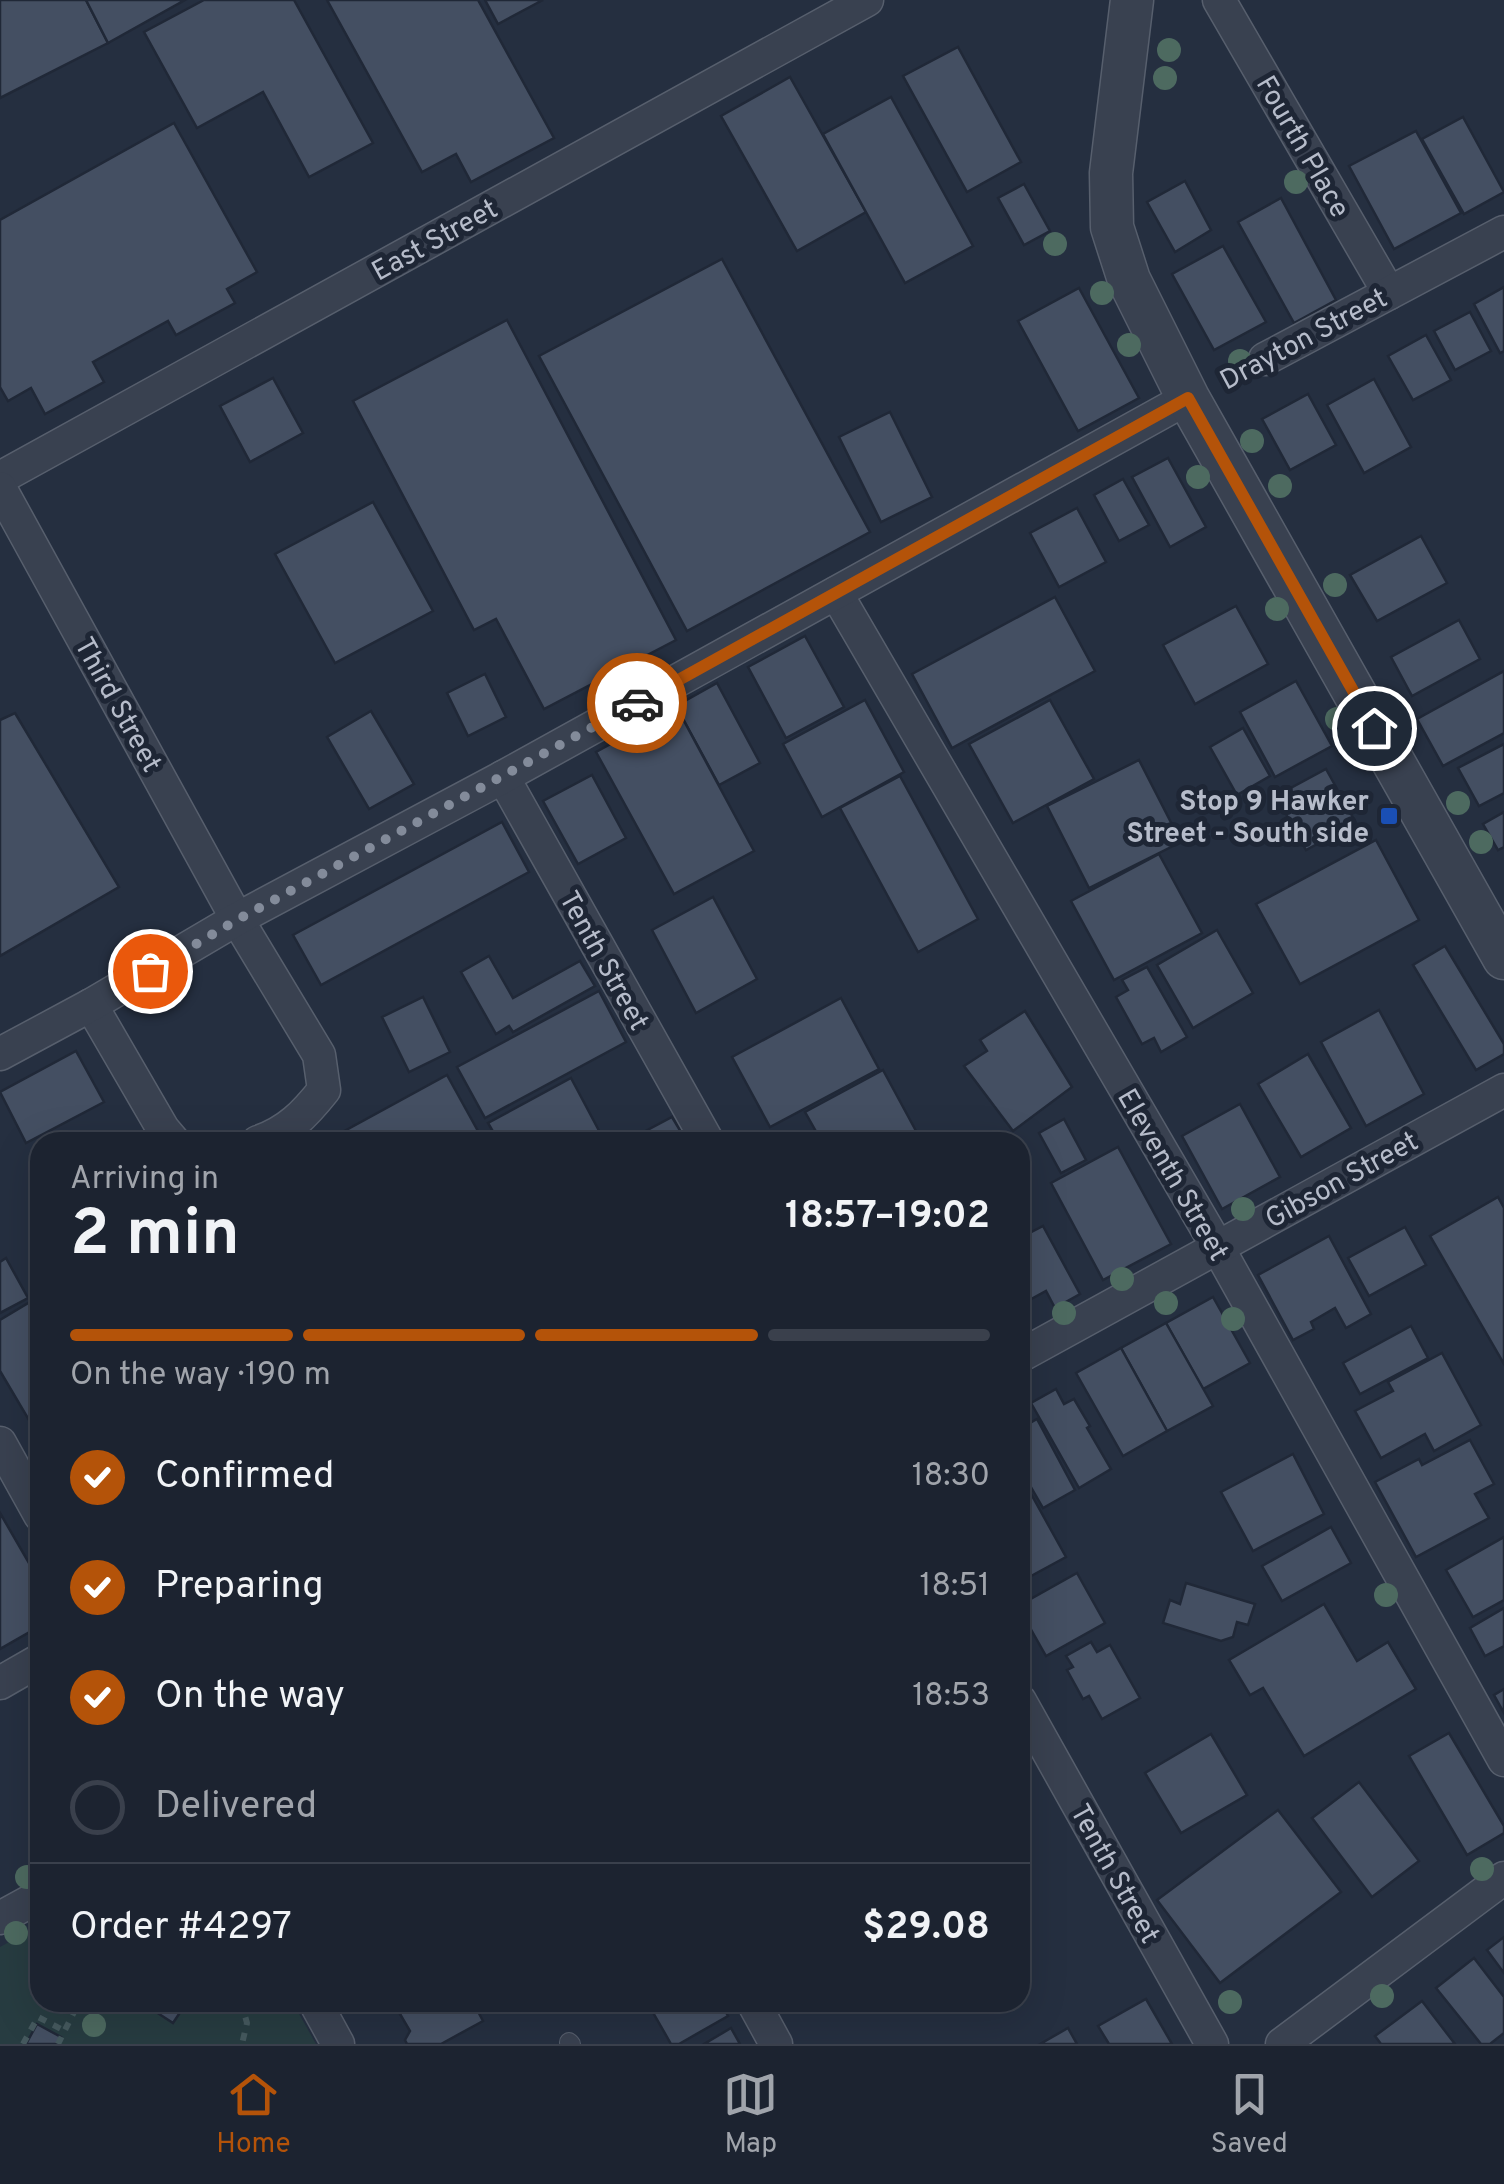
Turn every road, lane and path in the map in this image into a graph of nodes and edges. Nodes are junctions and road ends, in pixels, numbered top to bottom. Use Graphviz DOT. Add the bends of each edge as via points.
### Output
graph roads {
  1 [pos="867,0"];
  2 [pos="1132,0"];
  3 [pos="1219,0"];
  4 [pos="1504,232"];
  5 [pos="1389,293"];
  6 [pos="1265,359"];
  7 [pos="1188,398"];
  8 [pos="0,478"];
  9 [pos="0,488"];
  10 [pos="836,593"];
  11 [pos="503,777"];
  12 [pos="237,920"];
  13 [pos="1504,958"];
  14 [pos="91,1005"];
  15 [pos="0,1054"];
  16 [pos="1504,1090"];
  17 [pos="166,1132"];
  18 [pos="279,1132"];
  19 [pos="702,1132"];
  20 [pos="1217,1246"];
  21 [pos="1030,1350"];
  22 [pos="0,1443"];
  23 [pos="30,1497"];
  24 [pos="30,1666"];
  25 [pos="0,1683"];
  26 [pos="1030,1719"];
  27 [pos="1504,1760"];
  28 [pos="1504,1878"];
  29 [pos="30,1902"];
  30 [pos="0,1918"];
  31 [pos="74,2012"];
  32 [pos="244,2012"];
  33 [pos="320,2012"];
  34 [pos="758,2012"];
  35 [pos="64,2032"];
  36 [pos="23,2044"];
  37 [pos="58,2044"];
  38 [pos="242,2044"];
  39 [pos="338,2044"];
  40 [pos="776,2044"];
  41 [pos="1212,2044"];
  42 [pos="1282,2044"];
  1 -- 8 [label="street, East Street"];
  2 -- 7 [label="street" via="1111,172 1112,228 1129,280"];
  3 -- 5 [label="street, Fourth Place"];
  4 -- 5 [label="street, Drayton Street"];
  5 -- 6 [label="street, Drayton Street"];
  7 -- 10 [label="street, Drayton Street"];
  7 -- 13 [label="street"];
  9 -- 12 [label="street, Third Street"];
  10 -- 11 [label="street, Drayton Street"];
  10 -- 20 [label="street, Eleventh Street"];
  11 -- 12 [label="street, Drayton Street"];
  11 -- 19 [label="street, Tenth Street"];
  12 -- 14 [label="street, Drayton Street"];
  12 -- 18 [label="street, Third Street" via="319,1055 324,1090"];
  14 -- 15 [label="street, Drayton Street"];
  14 -- 17 [label="street"];
  16 -- 20 [label="street, Gibson Street"];
  20 -- 21 [label="street, Gibson Street"];
  20 -- 27 [label="street, Eleventh Street"];
  22 -- 23 [label="street"];
  24 -- 25 [label="street"];
  26 -- 41 [label="street, Tenth Street"];
  28 -- 42 [label="street"];
  29 -- 30 [label="street"];
  31 -- 35 [label="path"];
  32 -- 38 [label="path"];
  33 -- 39 [label="street"];
  34 -- 40 [label="street"];
  35 -- 36 [label="path" via="38,2017"];
  35 -- 37 [label="path"];
}
